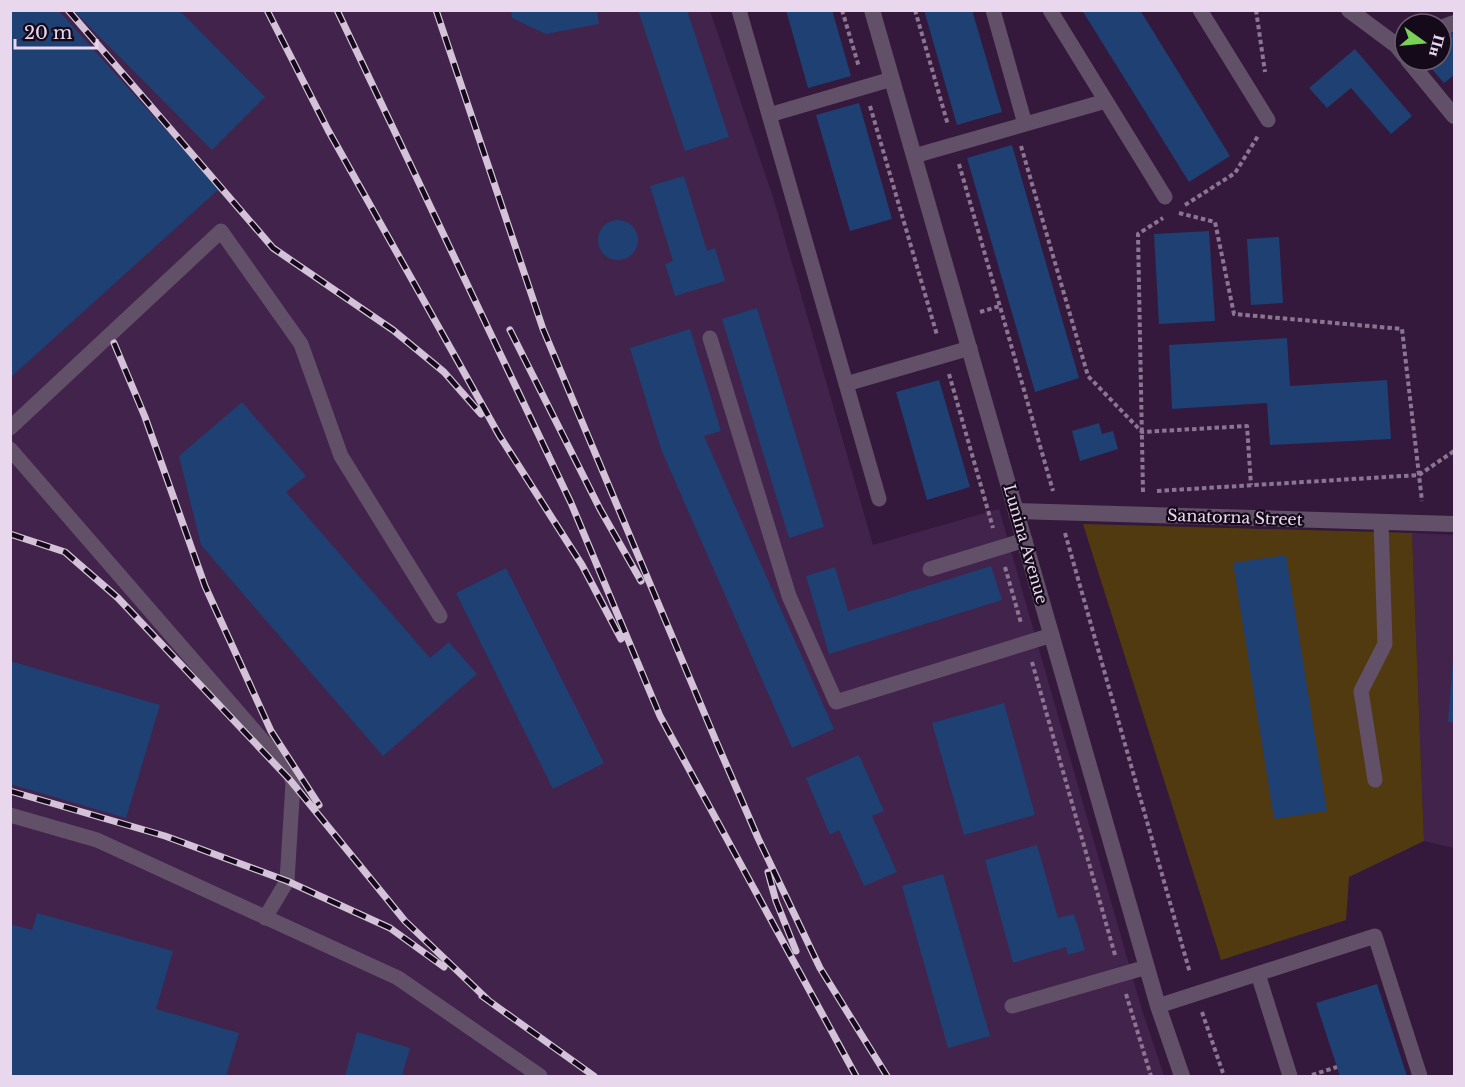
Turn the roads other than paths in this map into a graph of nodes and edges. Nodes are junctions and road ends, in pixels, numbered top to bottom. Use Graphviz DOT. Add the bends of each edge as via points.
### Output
graph roads {
  1 [pos="739,10"];
  2 [pos="872,10"];
  3 [pos="993,10"];
  4 [pos="1050,10"];
  5 [pos="1200,10"];
  6 [pos="1349,10"];
  7 [pos="1393,42"];
  8 [pos="1418,72"];
  9 [pos="892,79"];
  10 [pos="1106,101"];
  11 [pos="769,115"];
  12 [pos="1455,116"];
  13 [pos="1268,120"];
  14 [pos="1021,125"];
  15 [pos="914,156"];
  16 [pos="1165,197"];
  17 [pos="710,338"];
  18 [pos="970,348"];
  19 [pos="846,384"];
  20 [pos="10,428"];
  21 [pos="10,449"];
  22 [pos="879,499"];
  23 [pos="1381,522"];
  24 [pos="1455,524"];
  25 [pos="1020,525"];
  26 [pos="930,569"];
  27 [pos="440,616"];
  28 [pos="1052,635"];
  29 [pos="1375,780"];
  30 [pos="10,815"];
  31 [pos="265,918"];
  32 [pos="1147,967"];
  33 [pos="1257,974"];
  34 [pos="1012,1006"];
  35 [pos="1158,1006"];
  36 [pos="540,1077"];
  37 [pos="1182,1077"];
  38 [pos="1290,1077"];
  39 [pos="1420,1077"];
  1 -- 11 [label="lane"];
  2 -- 9 [label="street, Lunina Avenue"];
  3 -- 14 [label="lane"];
  4 -- 10 [label="lane"];
  5 -- 13 [label="lane"];
  6 -- 7 [label="street"];
  8 -- 12 [label="street"];
  9 -- 11 [label="lane"];
  9 -- 15 [label="street, Lunina Avenue"];
  10 -- 14 [label="lane"];
  10 -- 16 [label="lane"];
  11 -- 19 [label="lane"];
  14 -- 15 [label="lane"];
  15 -- 18 [label="street, Lunina Avenue"];
  17 -- 28 [label="lane" via="789,596 836,702"];
  18 -- 19 [label="lane"];
  18 -- 25 [label="street, Lunina Avenue"];
  19 -- 22 [label="lane"];
  20 -- 27 [label="lane" via="221,231 301,344 341,456"];
  21 -- 31 [label="lane" via="290,772 293,783 287,881"];
  23 -- 24 [label="street, Sanatorna Street"];
  23 -- 25 [label="street, Sanatorna Street" via="1059,512"];
  23 -- 29 [label="lane" via="1385,644 1361,691"];
  25 -- 26 [label="lane" via="999,548"];
  25 -- 28 [label="street, Lunina Avenue"];
  28 -- 32 [label="street, Lunina Avenue"];
  30 -- 31 [label="lane" via="97,840"];
  31 -- 36 [label="lane" via="398,978"];
  32 -- 34 [label="lane"];
  32 -- 35 [label="street, Lunina Avenue"];
  33 -- 35 [label="lane"];
  33 -- 38 [label="lane"];
  33 -- 39 [label="lane" via="1376,936"];
  35 -- 37 [label="street, Lunina Avenue"];
}
